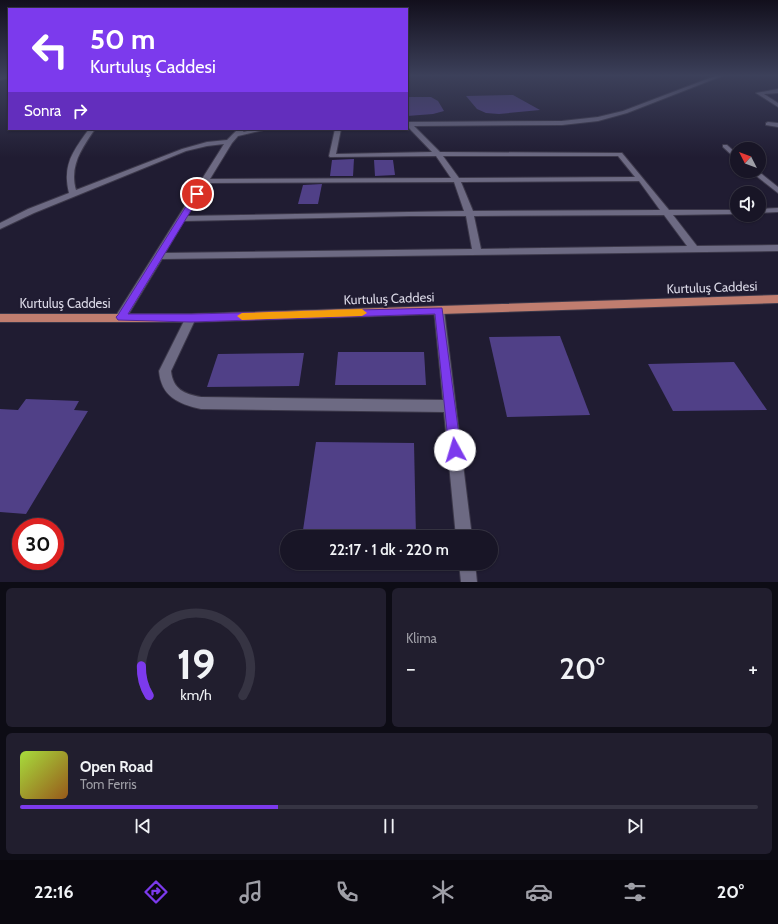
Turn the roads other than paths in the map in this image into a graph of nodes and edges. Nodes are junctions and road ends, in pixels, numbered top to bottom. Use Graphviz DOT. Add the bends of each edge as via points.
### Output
graph roads {
  1 [pos="648,103"];
  2 [pos="408,124"];
  3 [pos="768,124"];
  4 [pos="778,125"];
  5 [pos="91,130"];
  6 [pos="256,130"];
  7 [pos="338,130"];
  8 [pos="239,132"];
  9 [pos="229,142"];
  10 [pos="725,146"];
  11 [pos="730,151"];
  12 [pos="437,154"];
  13 [pos="762,178"];
  14 [pos="641,179"];
  15 [pos="456,180"];
  16 [pos="205,181"];
  17 [pos="778,191"];
  18 [pos="73,195"];
  19 [pos="778,210"];
  20 [pos="766,211"];
  21 [pos="730,212"];
  22 [pos="667,213"];
  23 [pos="471,214"];
  24 [pos="182,219"];
  25 [pos="0,226"];
  26 [pos="778,248"];
  27 [pos="695,250"];
  28 [pos="477,252"];
  29 [pos="159,256"];
  30 [pos="778,299"];
  31 [pos="439,310"];
  32 [pos="121,317"];
  33 [pos="0,318"];
  34 [pos="191,318"];
  35 [pos="450,406"];
  36 [pos="463,530"];
  37 [pos="468,570"];
  38 [pos="469,582"];
  1 -- 2 [label="street" via="598,119 562,123"];
  2 -- 12 [label="street"];
  3 -- 4 [label="street"];
  5 -- 18 [label="street" via="70,167"];
  6 -- 8 [label="street"];
  7 -- 12 [label="street" via="332,156"];
  8 -- 9 [label="street"];
  9 -- 16 [label="street"];
  9 -- 18 [label="street" via="184,150"];
  10 -- 11 [label="street"];
  12 -- 14 [label="street" via="620,154"];
  12 -- 15 [label="street"];
  13 -- 17 [label="street"];
  14 -- 15 [label="street"];
  14 -- 22 [label="street"];
  15 -- 16 [label="street"];
  15 -- 23 [label="street"];
  16 -- 24 [label="street"];
  18 -- 25 [label="street"];
  19 -- 20 [label="street"];
  21 -- 22 [label="street"];
  22 -- 23 [label="street"];
  22 -- 27 [label="street"];
  23 -- 24 [label="street"];
  23 -- 28 [label="street"];
  24 -- 29 [label="street"];
  26 -- 27 [label="street"];
  27 -- 28 [label="street"];
  28 -- 29 [label="street"];
  29 -- 32 [label="street"];
  30 -- 31 [label="main road, Kurtuluş Caddesi"];
  31 -- 34 [label="main road, Kurtuluş Caddesi"];
  31 -- 35 [label="street"];
  32 -- 33 [label="main road, Kurtuluş Caddesi"];
  32 -- 34 [label="main road, Kurtuluş Caddesi"];
  34 -- 35 [label="street" via="166,371 165,378 172,392 179,398 201,403"];
  35 -- 36 [label="street"];
  37 -- 38 [label="street"];
}
